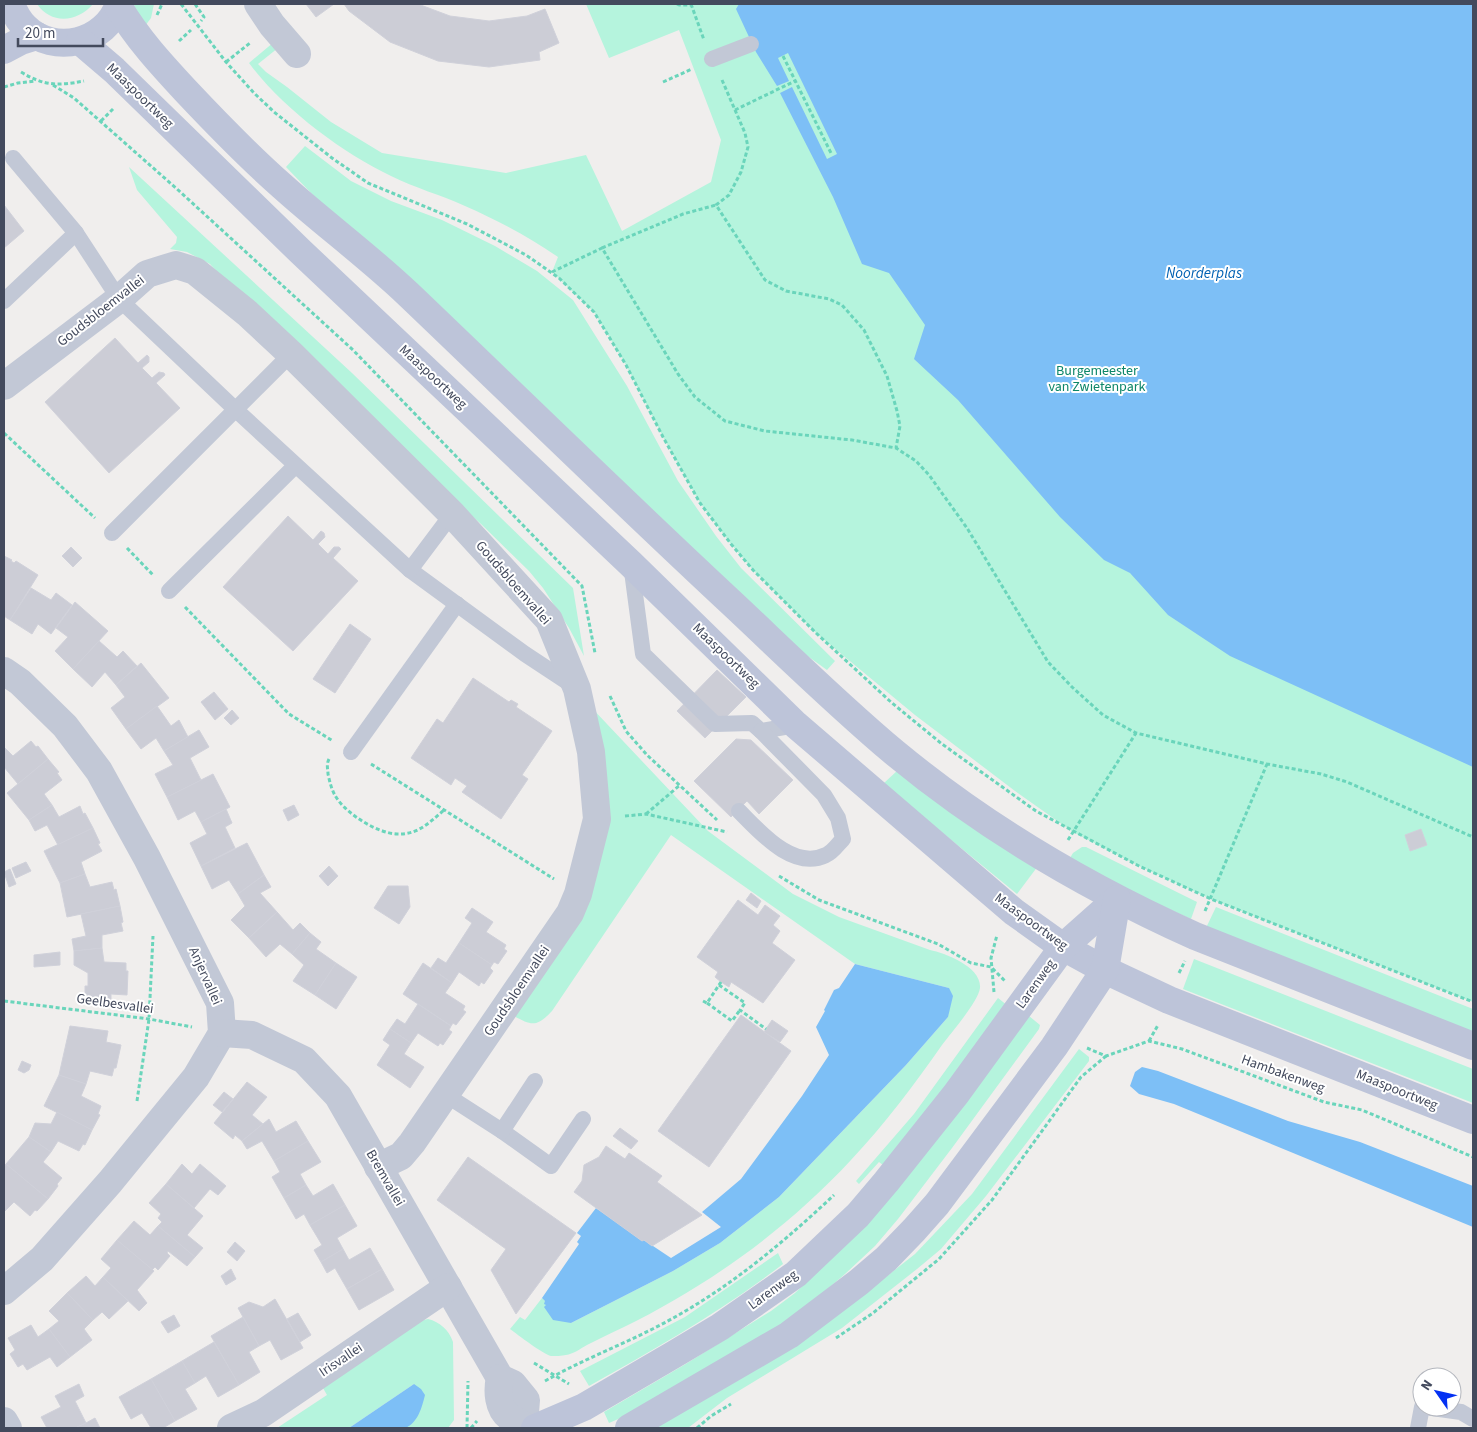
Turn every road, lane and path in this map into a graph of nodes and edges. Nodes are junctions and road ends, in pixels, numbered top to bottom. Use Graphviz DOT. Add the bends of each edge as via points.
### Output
graph roads {
  1 [pos="7,4"];
  2 [pos="11,4"];
  3 [pos="181,4"];
  4 [pos="195,4"];
  5 [pos="258,4"];
  6 [pos="677,4"];
  7 [pos="691,4"];
  8 [pos="119,5"];
  9 [pos="4,7"];
  10 [pos="201,21"];
  11 [pos="37,36"];
  12 [pos="80,41"];
  13 [pos="751,44"];
  14 [pos="4,50"];
  15 [pos="297,54"];
  16 [pos="783,56"];
  17 [pos="712,59"];
  18 [pos="87,80"];
  19 [pos="795,81"];
  20 [pos="663,82"];
  21 [pos="4,87"];
  22 [pos="735,110"];
  23 [pos="831,153"];
  24 [pos="13,158"];
  25 [pos="716,205"];
  26 [pos="76,233"];
  27 [pos="602,248"];
  28 [pos="552,272"];
  29 [pos="119,299"];
  30 [pos="4,301"];
  31 [pos="291,354"];
  32 [pos="4,386"];
  33 [pos="236,410"];
  34 [pos="4,434"];
  35 [pos="896,448"];
  36 [pos="295,466"];
  37 [pos="452,514"];
  38 [pos="112,533"];
  39 [pos="631,564"];
  40 [pos="410,570"];
  41 [pos="169,591"];
  42 [pos="456,604"];
  43 [pos="4,671"];
  44 [pos="577,688"];
  45 [pos="796,725"];
  46 [pos="761,731"];
  47 [pos="1136,733"];
  48 [pos="337,743"];
  49 [pos="351,752"];
  50 [pos="1267,764"];
  51 [pos="680,784"];
  52 [pos="444,810"];
  53 [pos="739,811"];
  54 [pos="646,814"];
  55 [pos="597,820"];
  56 [pos="1073,832"];
  57 [pos="731,833"];
  58 [pos="1473,837"];
  59 [pos="578,894"];
  60 [pos="1117,899"];
  61 [pos="1211,899"];
  62 [pos="153,934"];
  63 [pos="997,935"];
  64 [pos="1063,947"];
  65 [pos="1105,970"];
  66 [pos="993,998"];
  67 [pos="4,1001"];
  68 [pos="1473,1002"];
  69 [pos="740,1010"];
  70 [pos="150,1019"];
  71 [pos="1159,1023"];
  72 [pos="766,1029"];
  73 [pos="222,1033"];
  74 [pos="1149,1041"];
  75 [pos="1084,1045"];
  76 [pos="1473,1046"];
  77 [pos="535,1082"];
  78 [pos="446,1095"];
  79 [pos="135,1108"];
  80 [pos="583,1119"];
  81 [pos="1473,1120"];
  82 [pos="502,1131"];
  83 [pos="1473,1157"];
  84 [pos="378,1167"];
  85 [pos="840,1190"];
  86 [pos="448,1287"];
  87 [pos="4,1291"];
  88 [pos="539,1385"];
  89 [pos="1462,1413"];
  90 [pos="1473,1419"];
  91 [pos="4,1421"];
  92 [pos="529,1427"];
  93 [pos="8,1428"];
  94 [pos="230,1428"];
  95 [pos="629,1428"];
  1 -- 9 [label="main road"];
  2 -- 11 [label="main road" via="25,27"];
  3 -- 28 [label="path" via="254,93 332,158 368,183 467,224"];
  4 -- 10 [label="path" via="204,17"];
  5 -- 15 [label="street"];
  6 -- 7 [label="path"];
  7 -- 17 [label="path"];
  8 -- 12 [label="main road" via="114,16 99,32"];
  8 -- 60 [label="main road" via="143,44 220,127 280,185 404,290 658,535 852,715 895,753 978,815 1052,864"];
  11 -- 12 [label="main road" via="58,43"];
  11 -- 14 [label="main road"];
  12 -- 39 [label="main road, Maaspoortweg"];
  13 -- 17 [label="lane"];
  16 -- 19 [label="path"];
  17 -- 20 [label="path"];
  17 -- 22 [label="path"];
  18 -- 21 [label="path" via="53,85 26,81"];
  19 -- 22 [label="path"];
  19 -- 23 [label="path"];
  22 -- 25 [label="path" via="748,147 741,172 729,196"];
  24 -- 26 [label="lane"];
  25 -- 27 [label="path" via="683,214"];
  25 -- 35 [label="path" via="764,280 786,291 830,299 842,305 864,330 887,376 898,410 900,426"];
  26 -- 29 [label="lane"];
  26 -- 30 [label="lane"];
  27 -- 28 [label="path"];
  27 -- 35 [label="path" via="678,374 695,397 725,421 765,431"];
  28 -- 56 [label="path" via="594,312 700,503 752,570 834,651 942,744 1004,790"];
  29 -- 31 [label="street, Goudsbloemvallei" via="147,274 176,266 195,271"];
  29 -- 32 [label="street, Goudsbloemvallei"];
  29 -- 33 [label="lane"];
  31 -- 33 [label="lane"];
  31 -- 37 [label="street, Goudsbloemvallei"];
  33 -- 36 [label="lane"];
  33 -- 38 [label="lane"];
  34 -- 38 [label="path"];
  35 -- 47 [label="path" via="916,461 929,475 966,528 1048,662 1103,715"];
  36 -- 40 [label="lane"];
  36 -- 41 [label="lane"];
  37 -- 40 [label="lane"];
  37 -- 44 [label="street, Goudsbloemvallei" via="549,620"];
  38 -- 41 [label="path"];
  39 -- 45 [label="main road, Maaspoortweg"];
  39 -- 46 [label="lane" via="642,654 715,724 752,723"];
  40 -- 42 [label="lane"];
  41 -- 48 [label="path" via="289,714"];
  42 -- 44 [label="lane"];
  42 -- 49 [label="lane"];
  43 -- 73 [label="street, Anjervallei" via="20,682 65,726 99,771 148,858 220,1003"];
  44 -- 55 [label="street, Goudsbloemvallei" via="591,752"];
  45 -- 46 [label="lane"];
  45 -- 64 [label="main road, Maaspoortweg" via="997,899"];
  46 -- 53 [label="lane" via="824,796 838,818 843,839 828,854 816,858 798,856 775,846"];
  47 -- 50 [label="path"];
  47 -- 56 [label="path"];
  48 -- 49 [label="path"];
  48 -- 52 [label="path" via="327,764 330,785 337,799 353,816 378,829 397,834 421,830"];
  49 -- 52 [label="path"];
  50 -- 58 [label="path" via="1347,782"];
  50 -- 61 [label="path"];
  51 -- 54 [label="path"];
  52 -- 59 [label="path"];
  54 -- 55 [label="path"];
  54 -- 57 [label="path"];
  55 -- 59 [label="street, Goudsbloemvallei"];
  56 -- 61 [label="path"];
  59 -- 78 [label="street, Goudsbloemvallei" via="570,913"];
  60 -- 64 [label="main road, Larenweg"];
  60 -- 65 [label="main road"];
  60 -- 76 [label="main road" via="1195,936"];
  61 -- 68 [label="path"];
  62 -- 70 [label="path"];
  63 -- 66 [label="path, Larenweg" via="991,958"];
  64 -- 65 [label="main road, Maaspoortweg"];
  64 -- 92 [label="main road, Larenweg" via="956,1094 886,1182 858,1215 796,1274 720,1327 584,1407"];
  65 -- 81 [label="main road, Maaspoortweg" via="1169,1000"];
  65 -- 95 [label="main road" via="1054,1047 937,1204 886,1259 790,1334"];
  67 -- 70 [label="path, Geelbesvallei"];
  69 -- 69 [label="path" via="732,1020 705,1002 720,983 745,1003"];
  69 -- 72 [label="path"];
  70 -- 73 [label="path, Geelbesvallei"];
  70 -- 79 [label="path"];
  71 -- 74 [label="path"];
  73 -- 84 [label="street, Bremvallei" via="252,1035 304,1060 338,1096"];
  73 -- 87 [label="street" via="196,1077 110,1182 42,1259"];
  74 -- 75 [label="path" via="1106,1056"];
  74 -- 83 [label="path, Hambakenweg" via="1182,1049 1324,1102 1362,1110"];
  77 -- 82 [label="lane"];
  78 -- 82 [label="lane"];
  78 -- 84 [label="street, Goudsbloemvallei" via="401,1156"];
  80 -- 82 [label="lane" via="551,1166"];
  84 -- 86 [label="street, Bremvallei"];
  85 -- 88 [label="path" via="746,1271 675,1318"];
  86 -- 92 [label="street, Bremvallei" via="500,1378 497,1393 508,1416"];
  86 -- 94 [label="street, Irisvallei" via="263,1413"];
  89 -- 90 [label="lane"];
  91 -- 93 [label="street"];
}
